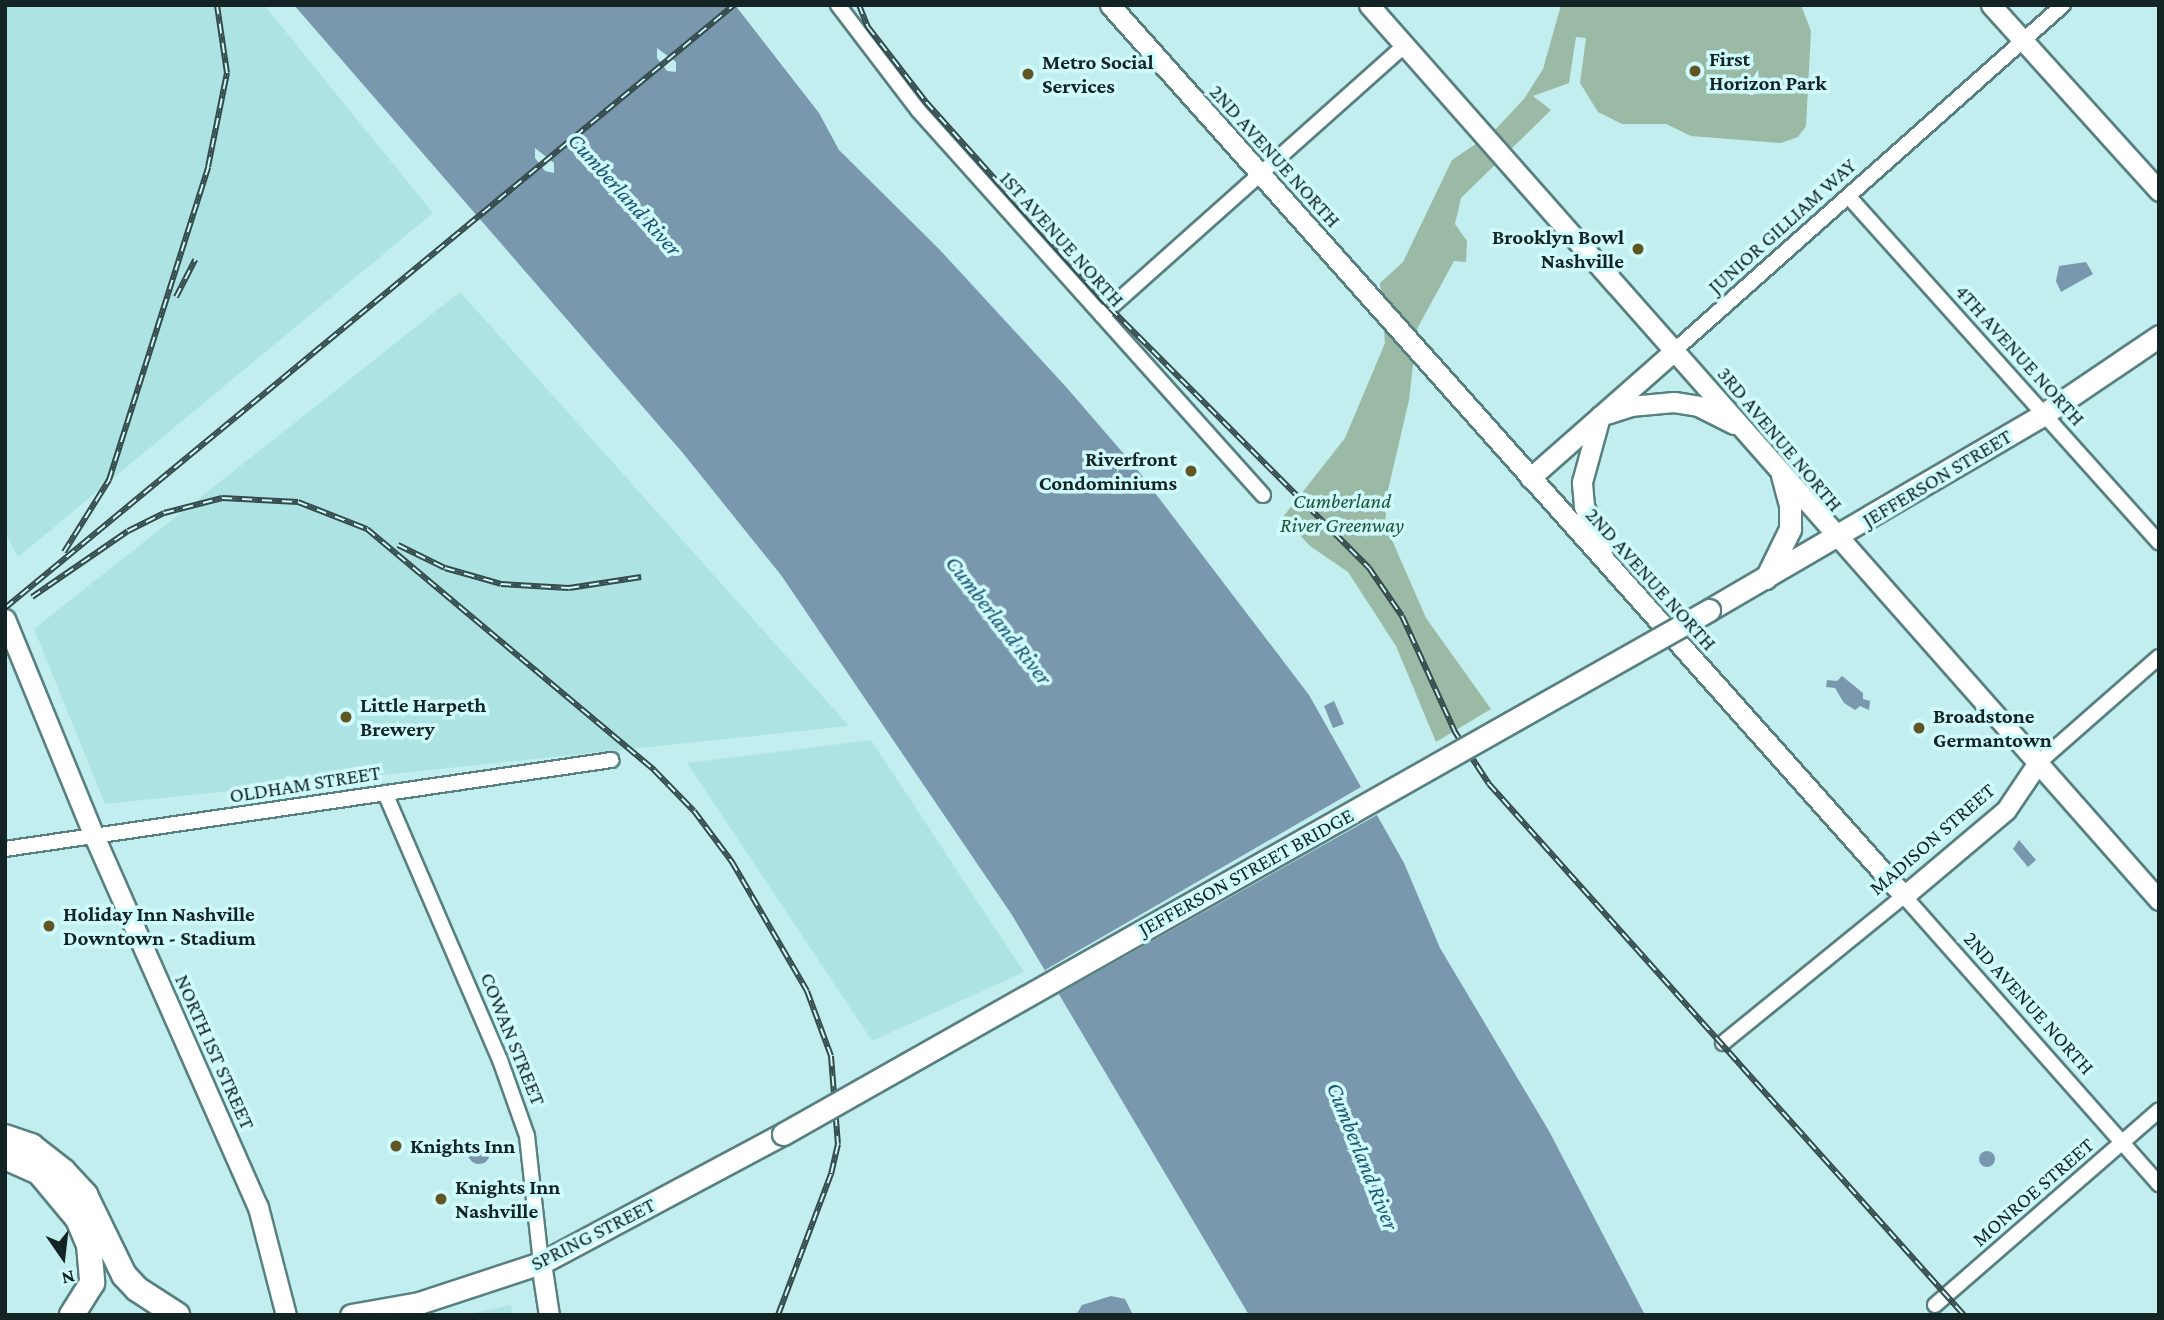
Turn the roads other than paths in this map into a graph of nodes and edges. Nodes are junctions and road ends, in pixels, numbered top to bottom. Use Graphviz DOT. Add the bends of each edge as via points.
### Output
graph roads {
  1 [pos="838,5"];
  2 [pos="1110,5"];
  3 [pos="1369,5"];
  4 [pos="1991,5"];
  5 [pos="2063,5"];
  6 [pos="2023,41"];
  7 [pos="1406,44"];
  8 [pos="1260,174"];
  9 [pos="2159,191"];
  10 [pos="1849,197"];
  11 [pos="1102,315"];
  12 [pos="2159,336"];
  13 [pos="1675,350"];
  14 [pos="2045,414"];
  15 [pos="1600,416"];
  16 [pos="1743,429"];
  17 [pos="1782,476"];
  18 [pos="1530,478"];
  19 [pos="1263,495"];
  20 [pos="1835,539"];
  21 [pos="2159,542"];
  22 [pos="1610,567"];
  23 [pos="1766,578"];
  24 [pos="1709,610"];
  25 [pos="5,619"];
  26 [pos="2159,657"];
  27 [pos="611,760"];
  28 [pos="2037,764"];
  29 [pos="385,793"];
  30 [pos="96,838"];
  31 [pos="5,849"];
  32 [pos="1904,896"];
  33 [pos="2159,900"];
  34 [pos="1723,1043"];
  35 [pos="2159,1110"];
  36 [pos="783,1134"];
  37 [pos="5,1136"];
  38 [pos="2122,1142"];
  39 [pos="5,1157"];
  40 [pos="2159,1184"];
  41 [pos="541,1263"];
  42 [pos="1935,1305"];
  43 [pos="72,1315"];
  44 [pos="177,1315"];
  45 [pos="286,1315"];
  46 [pos="351,1315"];
  47 [pos="549,1315"];
  1 -- 11 [label="street, 1ST AVENUE NORTH" via="918,110"];
  2 -- 8 [label="street, 2ND AVENUE NORTH"];
  3 -- 7 [label="street, 3RD AVENUE NORTH"];
  4 -- 6 [label="street"];
  5 -- 6 [label="street, JUNIOR GILLIAM WAY"];
  6 -- 9 [label="street"];
  6 -- 10 [label="street, JUNIOR GILLIAM WAY"];
  7 -- 8 [label="street"];
  7 -- 13 [label="street, 3RD AVENUE NORTH"];
  8 -- 11 [label="street"];
  8 -- 18 [label="street, 2ND AVENUE NORTH"];
  10 -- 13 [label="street, JUNIOR GILLIAM WAY"];
  10 -- 14 [label="street, 4TH AVENUE NORTH"];
  11 -- 19 [label="street, 1ST AVENUE NORTH"];
  12 -- 14 [label="main road, JEFFERSON STREET"];
  13 -- 15 [label="street, JUNIOR GILLIAM WAY"];
  13 -- 16 [label="street, 3RD AVENUE NORTH"];
  14 -- 20 [label="main road, JEFFERSON STREET"];
  14 -- 21 [label="street, 4TH AVENUE NORTH"];
  15 -- 16 [label="street" via="1630,406 1674,402 1698,406"];
  15 -- 18 [label="street, JUNIOR GILLIAM WAY"];
  15 -- 22 [label="street" via="1582,482 1584,506"];
  16 -- 17 [label="street, 3RD AVENUE NORTH"];
  17 -- 20 [label="street, 3RD AVENUE NORTH"];
  17 -- 23 [label="main road" via="1790,505 1790,529"];
  18 -- 22 [label="street, 2ND AVENUE NORTH"];
  20 -- 23 [label="main road, JEFFERSON STREET"];
  20 -- 28 [label="street, 3RD AVENUE NORTH"];
  22 -- 32 [label="street, 2ND AVENUE NORTH"];
  23 -- 24 [label="main road, JEFFERSON STREET"];
  24 -- 36 [label="main road, JEFFERSON STREET BRIDGE, bridge"];
  25 -- 30 [label="street, NORTH 1ST STREET"];
  26 -- 28 [label="street, MADISON STREET"];
  27 -- 29 [label="street, OLDHAM STREET"];
  28 -- 32 [label="street, MADISON STREET" via="2006,810"];
  28 -- 33 [label="street, 3RD AVENUE NORTH"];
  29 -- 30 [label="street, OLDHAM STREET"];
  29 -- 41 [label="street, COWAN STREET" via="500,1060 527,1136"];
  30 -- 31 [label="street, OLDHAM STREET"];
  30 -- 45 [label="street, NORTH 1ST STREET" via="258,1206"];
  32 -- 34 [label="street, MADISON STREET"];
  32 -- 38 [label="street, 2ND AVENUE NORTH"];
  35 -- 38 [label="street, MONROE STREET"];
  36 -- 41 [label="main road, SPRING STREET"];
  37 -- 44 [label="highway" via="31,1146 63,1171 85,1195 124,1275 136,1289"];
  38 -- 40 [label="street, 2ND AVENUE NORTH"];
  38 -- 42 [label="street, MONROE STREET"];
  39 -- 43 [label="highway" via="39,1172 78,1219 89,1245 92,1283"];
  41 -- 46 [label="main road, SPRING STREET" via="419,1303"];
  41 -- 47 [label="street, COWAN STREET"];
}
